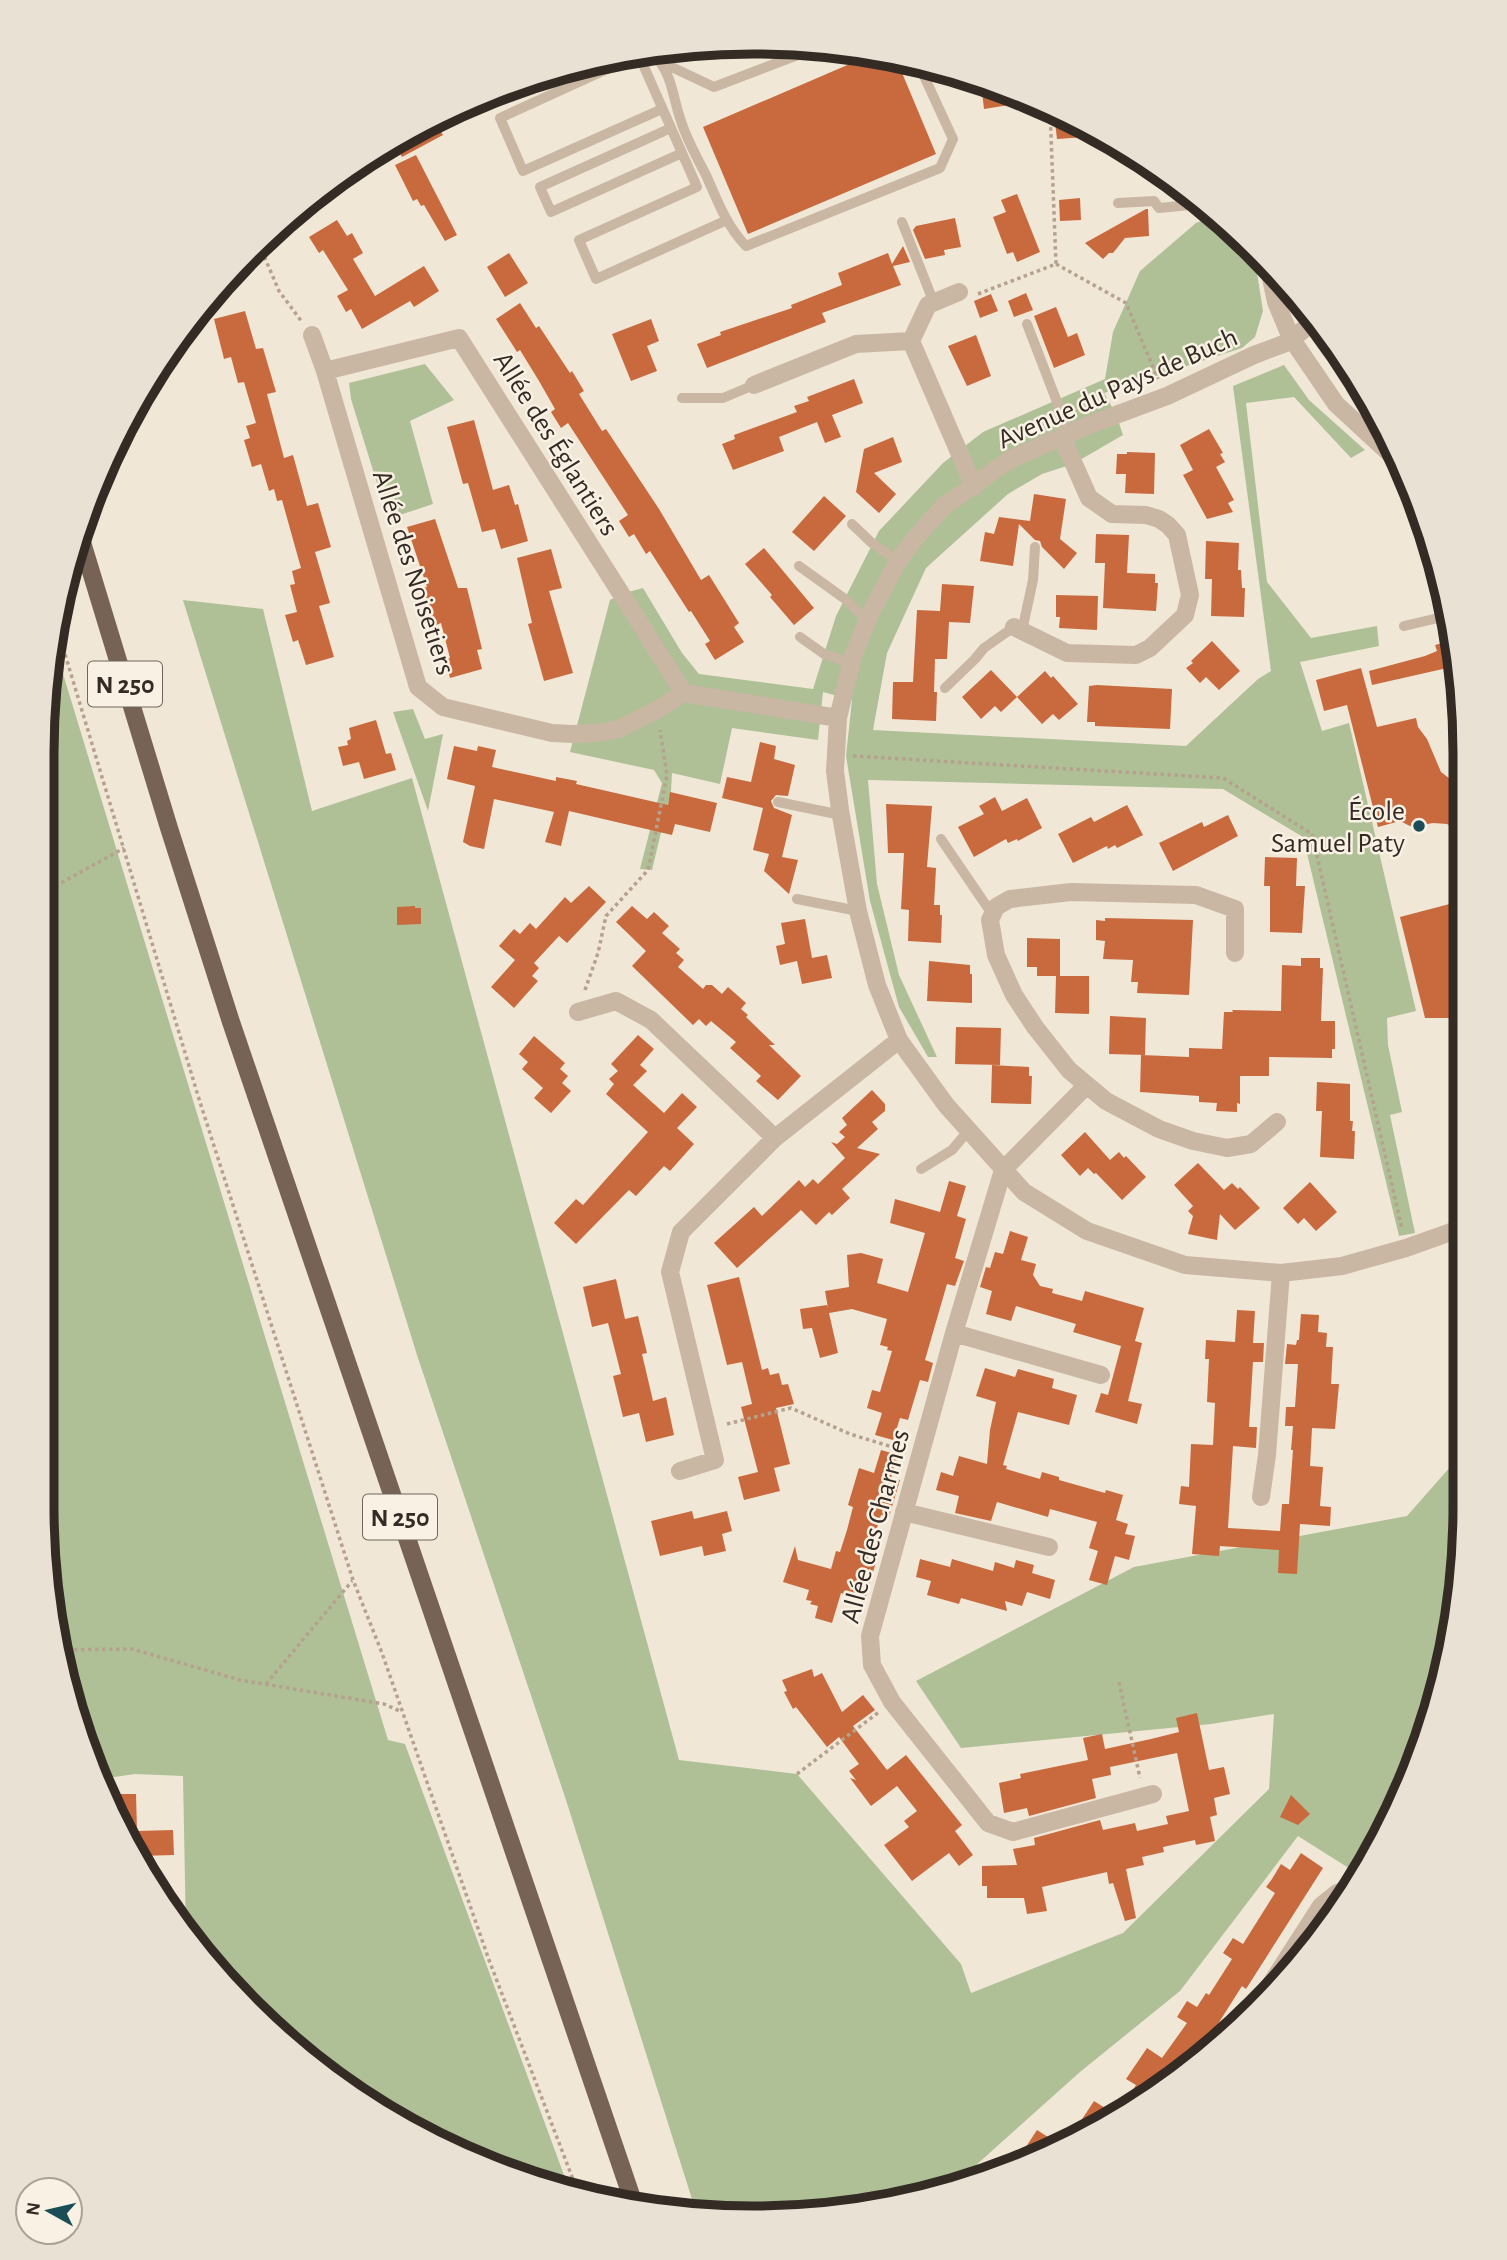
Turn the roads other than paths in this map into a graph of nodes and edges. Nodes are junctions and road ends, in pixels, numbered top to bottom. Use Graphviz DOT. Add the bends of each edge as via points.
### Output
graph roads {
  1 [pos="795,56"];
  2 [pos="661,62"];
  3 [pos="642,64"];
  4 [pos="599,72"];
  5 [pos="924,76"];
  6 [pos="662,109"];
  7 [pos="671,128"];
  8 [pos="682,153"];
  9 [pos="1118,203"];
  10 [pos="1187,205"];
  11 [pos="727,220"];
  12 [pos="902,222"];
  13 [pos="1272,285"];
  14 [pos="959,292"];
  15 [pos="934,303"];
  16 [pos="1027,324"];
  17 [pos="1307,327"];
  18 [pos="312,335"];
  19 [pos="1291,338"];
  20 [pos="911,341"];
  21 [pos="325,371"];
  22 [pos="754,385"];
  23 [pos="682,398"];
  24 [pos="1065,435"];
  25 [pos="1382,447"];
  26 [pos="974,487"];
  27 [pos="852,524"];
  28 [pos="1035,547"];
  29 [pos="85,551"];
  30 [pos="898,561"];
  31 [pos="799,566"];
  32 [pos="1439,618"];
  33 [pos="867,621"];
  34 [pos="1404,626"];
  35 [pos="1018,629"];
  36 [pos="800,638"];
  37 [pos="851,663"];
  38 [pos="945,688"];
  39 [pos="684,693"];
  40 [pos="838,718"];
  41 [pos="778,802"];
  42 [pos="841,815"];
  43 [pos="942,839"];
  44 [pos="797,899"];
  45 [pos="858,911"];
  46 [pos="992,914"];
  47 [pos="1235,953"];
  48 [pos="578,1012"];
  49 [pos="899,1040"];
  50 [pos="1087,1085"];
  51 [pos="1277,1122"];
  52 [pos="968,1131"];
  53 [pos="775,1138"];
  54 [pos="921,1169"];
  55 [pos="1003,1170"];
  56 [pos="1453,1231"];
  57 [pos="1281,1273"];
  58 [pos="954,1332"];
  59 [pos="1101,1375"];
  60 [pos="680,1471"];
  61 [pos="1261,1497"];
  62 [pos="904,1512"];
  63 [pos="1049,1547"];
  64 [pos="1148,1796"];
  65 [pos="1335,1894"];
  66 [pos="1289,1955"];
  67 [pos="631,2194"];
  1 -- 2 [label="lane" via="714,87"];
  2 -- 11 [label="lane" via="674,87 681,120"];
  3 -- 6 [label="lane"];
  4 -- 6 [label="lane" via="500,118 523,172"];
  5 -- 11 [label="lane" via="953,139 940,168 746,246"];
  6 -- 7 [label="lane"];
  7 -- 8 [label="lane"];
  7 -- 8 [label="lane" via="540,187 551,212"];
  8 -- 11 [label="lane" via="697,187 579,240 596,279"];
  9 -- 10 [label="lane" via="1154,201 1158,208"];
  12 -- 15 [label="lane"];
  13 -- 19 [label="street"];
  14 -- 15 [label="street"];
  15 -- 20 [label="street" via="928,305"];
  16 -- 24 [label="lane"];
  17 -- 19 [label="street, Avenue du Pays de Buch"];
  18 -- 21 [label="street, Allée des Noisetiers"];
  19 -- 24 [label="street, Avenue du Pays de Buch" via="1167,396"];
  19 -- 25 [label="street" via="1336,404"];
  20 -- 22 [label="street" via="856,344"];
  20 -- 26 [label="street"];
  21 -- 39 [label="street, Allée des Églantiers" via="459,338"];
  21 -- 39 [label="street, Allée des Noisetiers" via="418,687 443,707 573,734 619,729"];
  22 -- 23 [label="lane" via="723,398"];
  24 -- 26 [label="street, Avenue du Pays de Buch" via="1009,460"];
  24 -- 35 [label="street" via="1089,498 1112,514 1158,519 1177,535 1191,595 1189,605 1185,615 1136,655 1067,653"];
  26 -- 30 [label="street, Avenue du Pays de Buch" via="943,507"];
  27 -- 30 [label="lane"];
  28 -- 35 [label="lane" via="1033,580"];
  29 -- 67 [label="main road, N 250" via="231,1022"];
  30 -- 33 [label="street, Avenue du Pays de Buch"];
  31 -- 33 [label="lane"];
  32 -- 34 [label="lane"];
  33 -- 37 [label="street, Avenue du Pays de Buch"];
  35 -- 38 [label="lane" via="984,648"];
  36 -- 37 [label="lane" via="824,654"];
  37 -- 40 [label="street, Avenue du Pays de Buch"];
  39 -- 40 [label="street"];
  40 -- 42 [label="street, Avenue du Pays de Buch" via="835,771"];
  41 -- 42 [label="lane"];
  42 -- 45 [label="street, Avenue du Pays de Buch"];
  43 -- 46 [label="lane"];
  44 -- 45 [label="lane"];
  45 -- 49 [label="street, Avenue du Pays de Buch" via="877,985"];
  46 -- 47 [label="street" via="1010,899 1071,892 1196,895 1235,909"];
  46 -- 50 [label="street" via="996,955 1014,995 1069,1070"];
  48 -- 53 [label="street" via="615,1001 651,1020"];
  49 -- 52 [label="street, Avenue du Pays de Buch"];
  49 -- 53 [label="street"];
  50 -- 51 [label="street" via="1134,1117 1193,1141 1227,1148 1251,1144"];
  50 -- 55 [label="street"];
  52 -- 54 [label="lane" via="951,1150"];
  52 -- 55 [label="street, Avenue du Pays de Buch"];
  53 -- 60 [label="street" via="681,1232 670,1272 715,1460"];
  55 -- 57 [label="street, Avenue du Pays de Buch" via="1024,1192 1087,1231 1185,1265"];
  55 -- 58 [label="street, Allée des Charmes"];
  56 -- 57 [label="street, Avenue du Pays de Buch" via="1342,1266"];
  57 -- 61 [label="street"];
  58 -- 59 [label="street"];
  58 -- 62 [label="street, Allée des Charmes"];
  62 -- 63 [label="street"];
  62 -- 64 [label="street, Allée des Charmes" via="870,1636 873,1665 892,1702 988,1822 1013,1832"];
  65 -- 66 [label="street" via="1321,1906"];
}
